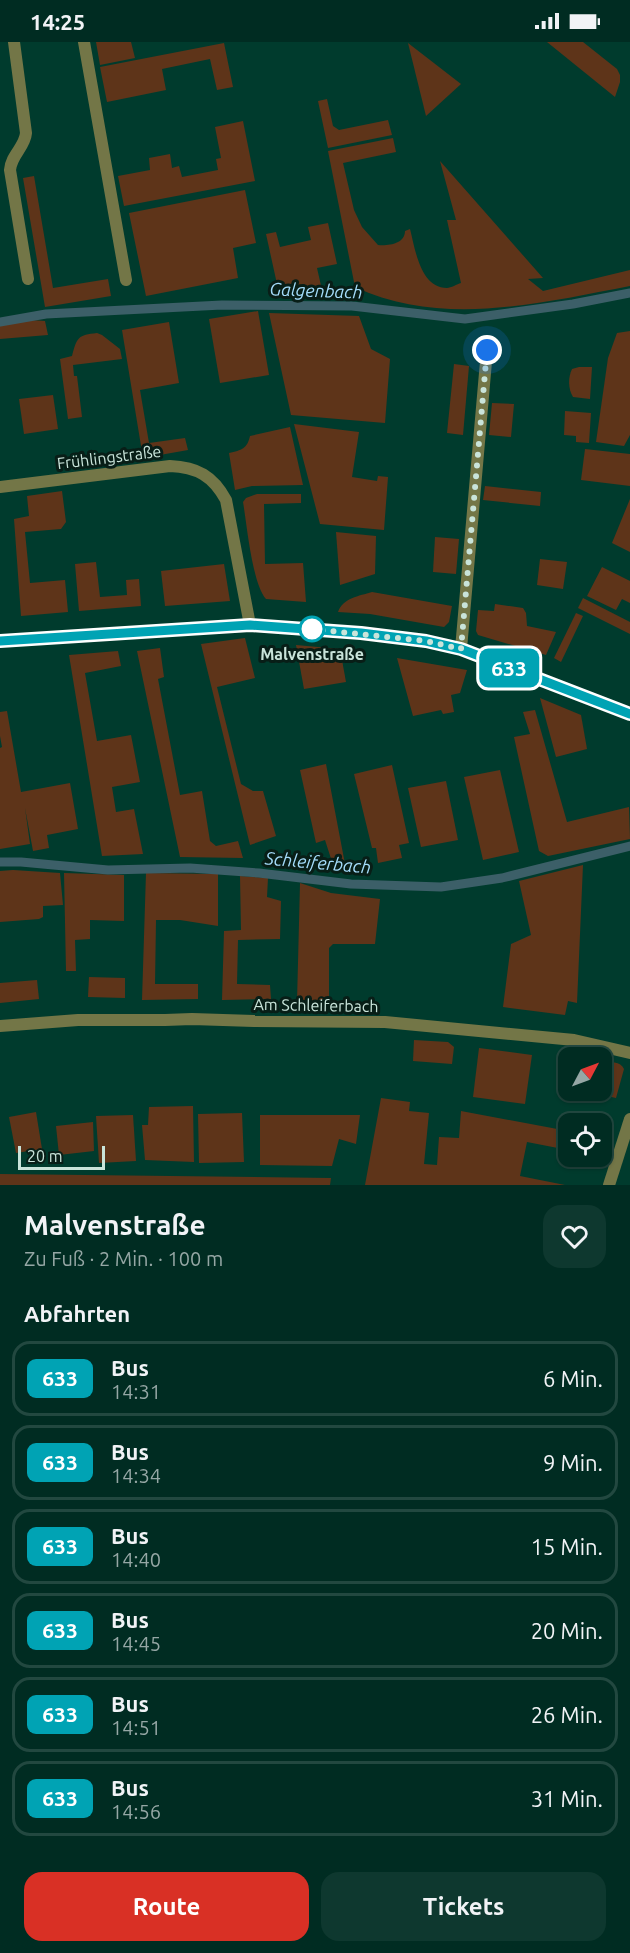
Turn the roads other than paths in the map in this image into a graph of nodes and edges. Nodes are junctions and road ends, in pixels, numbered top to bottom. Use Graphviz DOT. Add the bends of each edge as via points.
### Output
graph roads {
  1 [pos="14,42"];
  2 [pos="84,42"];
  3 [pos="28,279"];
  4 [pos="126,280"];
  5 [pos="487,350"];
  6 [pos="0,488"];
  7 [pos="250,625"];
  8 [pos="0,641"];
  9 [pos="461,649"];
  10 [pos="630,714"];
  11 [pos="0,1026"];
  12 [pos="630,1053"];
  13 [pos="630,1119"];
  14 [pos="609,1185"];
  1 -- 3 [label="street" via="26,133 10,170"];
  2 -- 4 [label="street"];
  5 -- 9 [label="street"];
  6 -- 7 [label="street, Frühlingstraße" via="170,466 204,473 226,500"];
  7 -- 8 [label="street"];
  7 -- 9 [label="street" via="361,633"];
  9 -- 10 [label="street"];
  11 -- 12 [label="street, Am Schleiferbach" via="192,1019 385,1022 574,1040"];
  13 -- 14 [label="street"];
}
